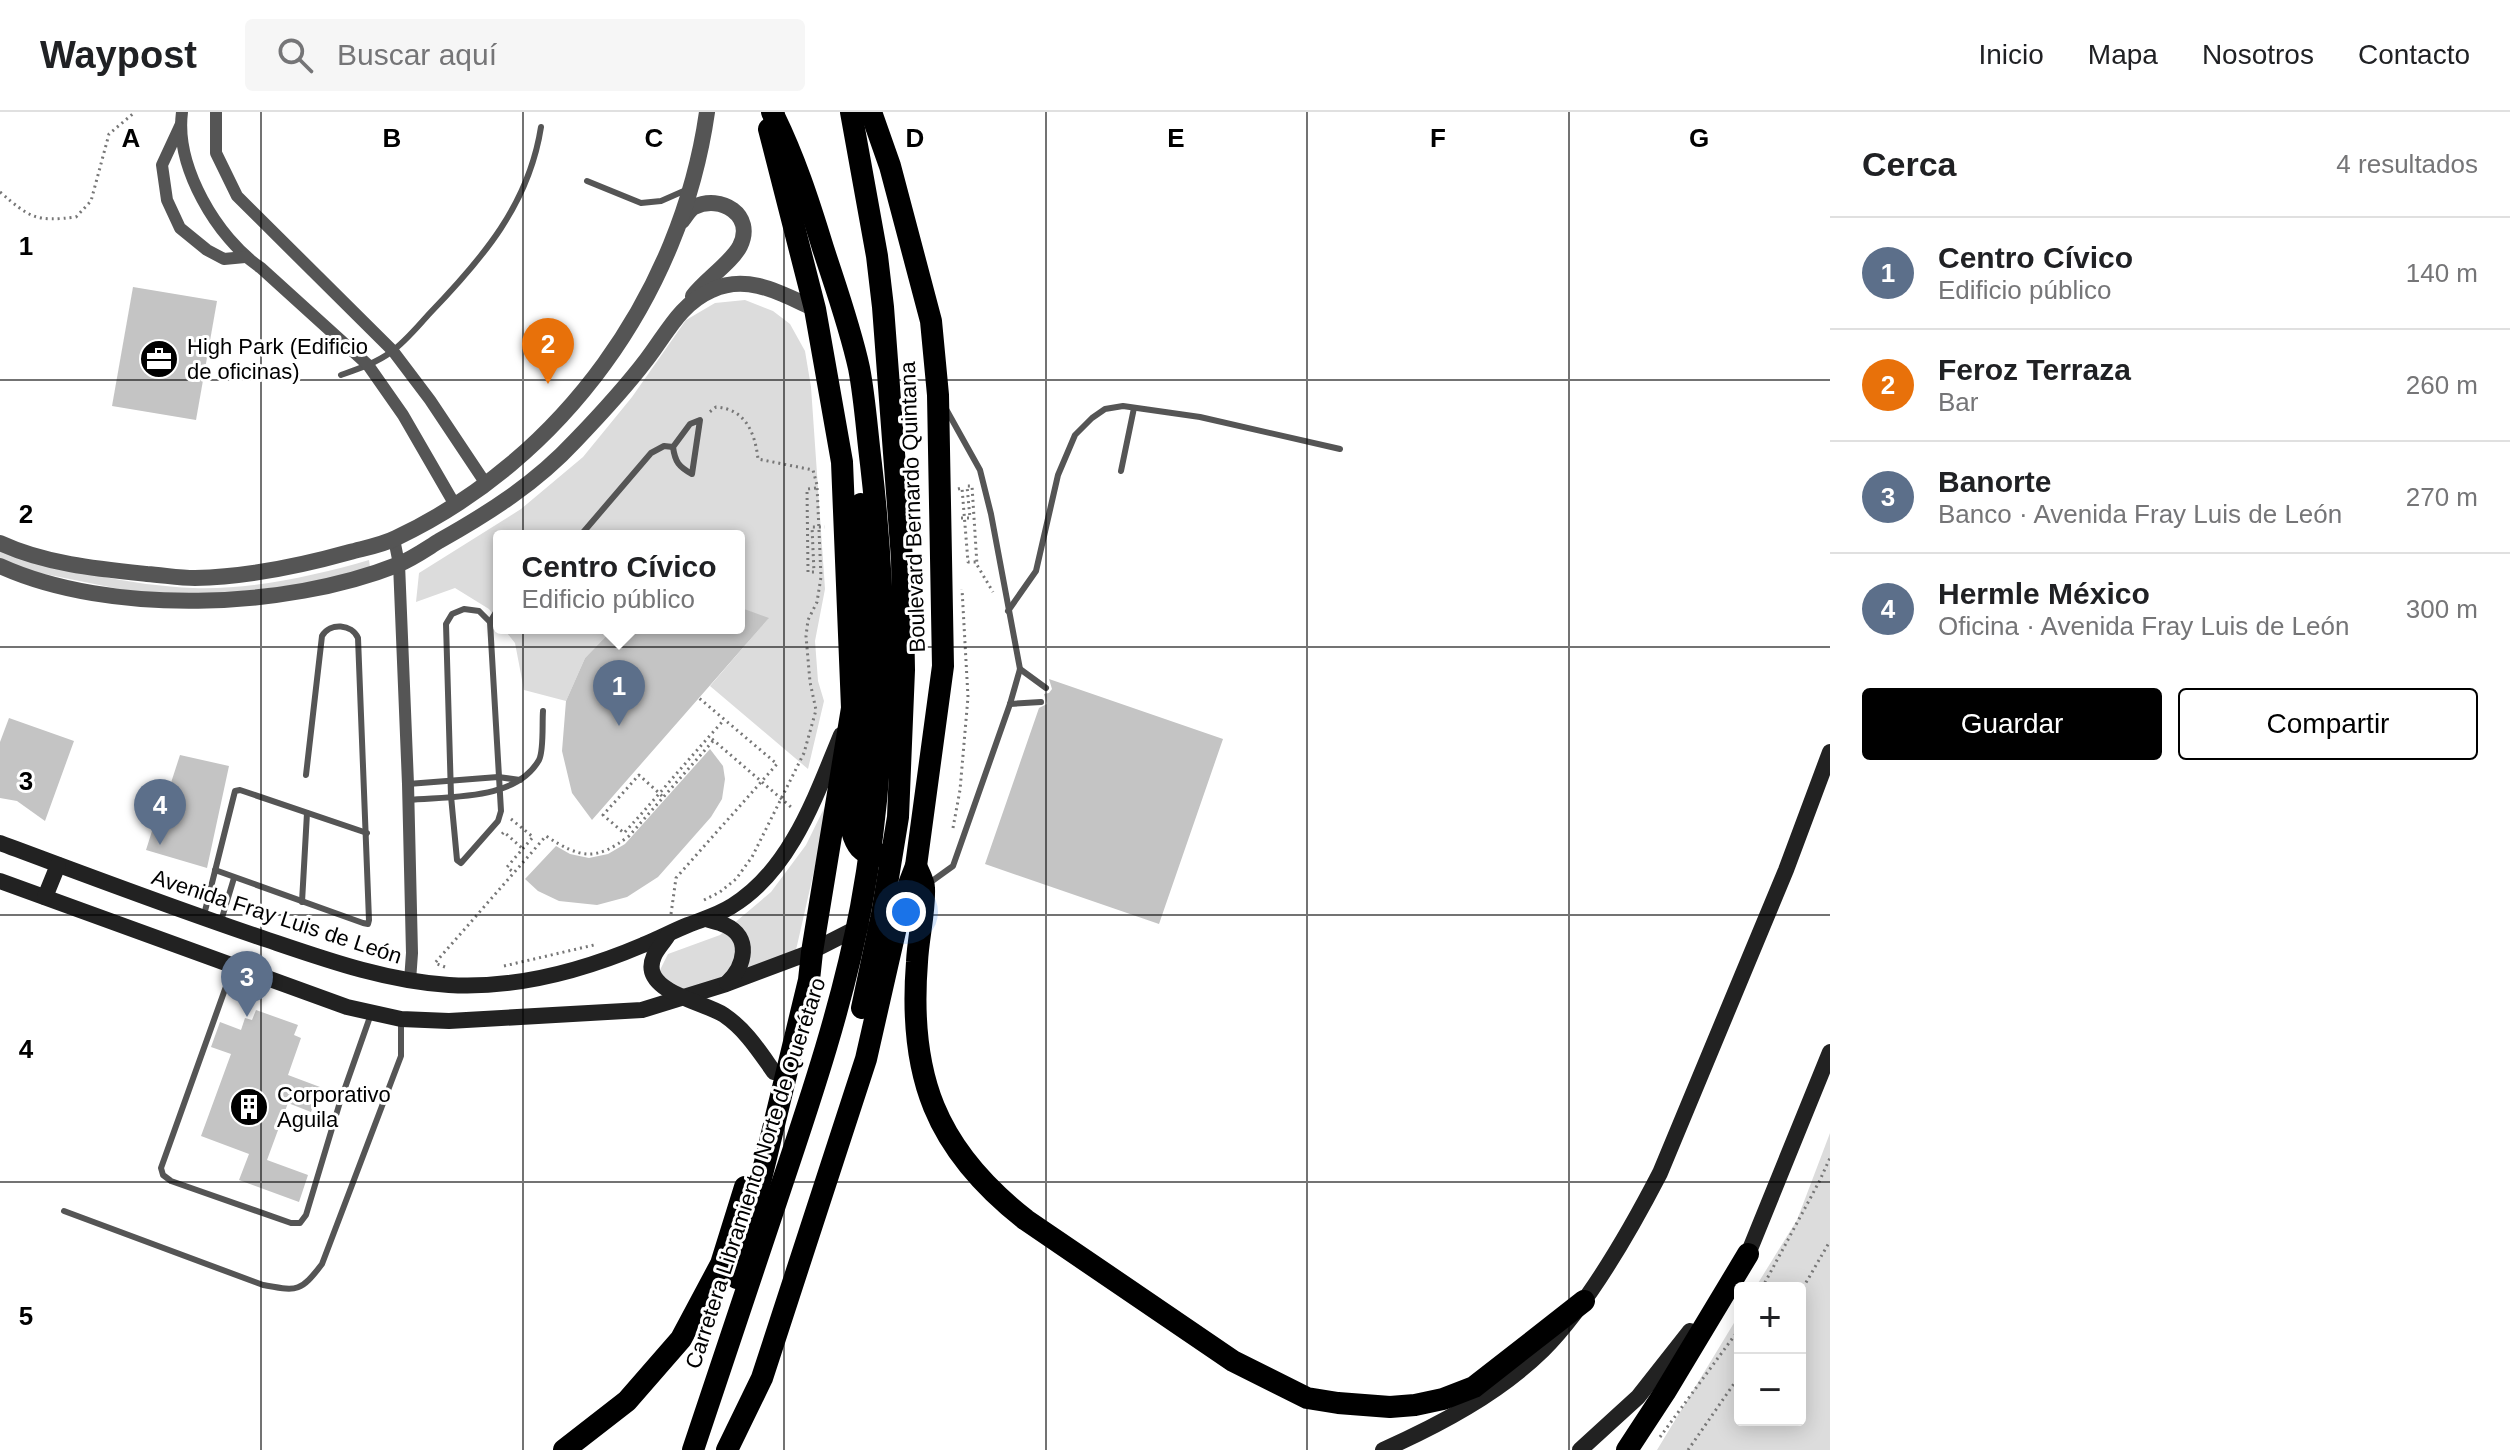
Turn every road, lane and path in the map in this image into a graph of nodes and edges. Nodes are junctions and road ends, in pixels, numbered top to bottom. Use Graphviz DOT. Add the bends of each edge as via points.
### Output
graph roads {
  1 [pos="135,112"];
  2 [pos="216,112"];
  3 [pos="764,112"];
  4 [pos="772,112"];
  5 [pos="851,112"];
  6 [pos="871,112"];
  7 [pos="182,118"];
  8 [pos="703,118"];
  9 [pos="541,127"];
  10 [pos="587,181"];
  11 [pos="690,188"];
  12 [pos="0,192"];
  13 [pos="681,222"];
  14 [pos="245,257"];
  15 [pos="686,306"];
  16 [pos="815,309"];
  17 [pos="393,351"];
  18 [pos="368,365"];
  19 [pos="341,375"];
  20 [pos="938,395"];
  21 [pos="1134,408"];
  22 [pos="700,420"];
  23 [pos="841,446"];
  24 [pos="673,447"];
  25 [pos="1340,449"];
  26 [pos="1121,471"];
  27 [pos="486,484"];
  28 [pos="958,489"];
  29 [pos="455,505"];
  30 [pos="970,518"];
  31 [pos="817,524"];
  32 [pos="812,527"];
  33 [pos="585,530"];
  34 [pos="394,539"];
  35 [pos="0,543"];
  36 [pos="977,562"];
  37 [pos="399,564"];
  38 [pos="0,566"];
  39 [pos="1004,591"];
  40 [pos="1008,611"];
  41 [pos="493,617"];
  42 [pos="490,622"];
  43 [pos="1020,669"];
  44 [pos="1046,688"];
  45 [pos="699,698"];
  46 [pos="1041,702"];
  47 [pos="1010,704"];
  48 [pos="852,708"];
  49 [pos="543,711"];
  50 [pos="724,720"];
  51 [pos="711,739"];
  52 [pos="1830,752"];
  53 [pos="306,775"];
  54 [pos="498,777"];
  55 [pos="520,780"];
  56 [pos="452,781"];
  57 [pos="761,782"];
  58 [pos="408,784"];
  59 [pos="928,786"];
  60 [pos="499,792"];
  61 [pos="661,795"];
  62 [pos="451,796"];
  63 [pos="408,800"];
  64 [pos="783,800"];
  65 [pos="501,811"];
  66 [pos="307,813"];
  67 [pos="804,818"];
  68 [pos="637,823"];
  69 [pos="367,833"];
  70 [pos="0,843"];
  71 [pos="476,847"];
  72 [pos="523,849"];
  73 [pos="58,865"];
  74 [pos="215,870"];
  75 [pos="513,872"];
  76 [pos="920,876"];
  77 [pos="234,878"];
  78 [pos="0,881"];
  79 [pos="45,897"];
  80 [pos="302,902"];
  81 [pos="696,904"];
  82 [pos="901,905"];
  83 [pos="683,911"];
  84 [pos="204,918"];
  85 [pos="706,919"];
  86 [pos="220,924"];
  87 [pos="670,925"];
  88 [pos="594,945"];
  89 [pos="812,952"];
  90 [pos="501,966"];
  91 [pos="233,967"];
  92 [pos="454,969"];
  93 [pos="410,981"];
  94 [pos="726,984"];
  95 [pos="683,998"];
  96 [pos="371,1014"];
  97 [pos="401,1019"];
  98 [pos="1830,1052"];
  99 [pos="774,1072"];
  100 [pos="1830,1158"];
  101 [pos="64,1211"];
  102 [pos="1830,1241"];
  103 [pos="1748,1254"];
  104 [pos="1765,1282"];
  105 [pos="1806,1283"];
  106 [pos="1584,1301"];
  107 [pos="1734,1336"];
  108 [pos="715,1382"];
  109 [pos="1734,1384"];
  110 [pos="1660,1438"];
  111 [pos="564,1450"];
  112 [pos="693,1450"];
  113 [pos="726,1450"];
  114 [pos="1383,1450"];
  115 [pos="1580,1450"];
  116 [pos="1627,1450"];
  117 [pos="1688,1450"];
  1 -- 12 [label="path" via="109,134 91,201 76,217 50,220 26,214"];
  2 -- 17 [label="street" via="216,153 237,196"];
  3 -- 16 [label="highway"];
  4 -- 108 [label="highway, Carretera Libramiento Norte de Querétaro" via="809,200 859,369 881,580 882,679 876,797 861,907 808,1109"];
  5 -- 113 [label="highway" via="883,307 901,544 904,670 898,817 853,1053"];
  6 -- 20 [label="highway, Boulevard Bernardo Quintana" via="931,321"];
  7 -- 14 [label="street" via="187,166 211,214"];
  7 -- 14 [label="street" via="162,165 167,200 180,228 207,250 224,259"];
  8 -- 11 [label="street"];
  9 -- 17 [label="lane" via="520,197 490,248"];
  10 -- 11 [label="lane" via="641,203"];
  11 -- 13 [label="street"];
  13 -- 15 [label="street" via="692,208 709,203 728,205 743,227 734,254"];
  13 -- 27 [label="street" via="643,307 616,350 534,445"];
  14 -- 18 [label="street"];
  15 -- 16 [label="street" via="714,288 737,283 758,285"];
  15 -- 37 [label="street" via="608,406 556,462 501,505"];
  16 -- 23 [label="highway"];
  17 -- 18 [label="lane"];
  17 -- 27 [label="street"];
  18 -- 19 [label="lane"];
  18 -- 29 [label="street"];
  20 -- 39 [label="lane" via="980,470"];
  20 -- 59 [label="highway, Boulevard Bernardo Quintana" via="943,666"];
  21 -- 25 [label="lane" via="1200,417"];
  21 -- 26 [label="lane"];
  21 -- 40 [label="lane" via="1105,409 1075,435 1058,475 1036,571"];
  22 -- 24 [label="lane" via="690,424"];
  22 -- 24 [label="lane" via="692,474 675,460"];
  22 -- 64 [label="path" via="716,407 737,413 749,425 758,459 813,470 817,485 821,577 806,636 816,710"];
  23 -- 48 [label="highway"];
  23 -- 59 [label="highway" via="860,468 862,516 868,707 852,831 856,844 876,856 886,851 900,839"];
  24 -- 33 [label="lane" via="651,453"];
  27 -- 29 [label="street"];
  28 -- 36 [label="path" via="962,488 968,562"];
  29 -- 34 [label="street"];
  30 -- 36 [label="path" via="967,486 972,486"];
  31 -- 32 [label="path" via="816,488 807,489 808,572 814,572"];
  34 -- 35 [label="street" via="261,572 193,578 69,563"];
  34 -- 37 [label="street"];
  36 -- 39 [label="path" via="994,593"];
  37 -- 38 [label="street" via="321,588 184,601 47,583"];
  37 -- 58 [label="street"];
  39 -- 40 [label="lane"];
  40 -- 43 [label="lane"];
  41 -- 42 [label="lane"];
  42 -- 54 [label="lane"];
  42 -- 56 [label="lane" via="479,611 464,609 446,624"];
  43 -- 44 [label="lane"];
  43 -- 47 [label="lane"];
  45 -- 50 [label="path"];
  46 -- 47 [label="lane"];
  47 -- 76 [label="lane" via="953,866"];
  48 -- 67 [label="main road, Avenida Fray Luis de León"];
  48 -- 89 [label="highway"];
  49 -- 55 [label="lane" via="540,759"];
  50 -- 51 [label="path"];
  50 -- 57 [label="path" via="777,764"];
  51 -- 57 [label="path"];
  51 -- 61 [label="path"];
  52 -- 106 [label="main road" via="1660,1173"];
  53 -- 69 [label="lane" via="322,636 330,627 349,627 358,638"];
  54 -- 55 [label="lane"];
  54 -- 56 [label="lane"];
  54 -- 60 [label="lane"];
  55 -- 60 [label="lane"];
  56 -- 58 [label="lane"];
  56 -- 62 [label="lane"];
  57 -- 64 [label="path"];
  57 -- 87 [label="path" via="676,878"];
  58 -- 63 [label="street"];
  59 -- 76 [label="highway, Boulevard Bernardo Quintana"];
  60 -- 62 [label="lane"];
  60 -- 65 [label="lane"];
  61 -- 68 [label="path"];
  61 -- 68 [label="path" via="639,775 603,815 624,833"];
  62 -- 63 [label="lane"];
  62 -- 71 [label="lane" via="459,863"];
  63 -- 93 [label="street"];
  64 -- 67 [label="path"];
  64 -- 81 [label="path" via="745,869 720,892"];
  65 -- 71 [label="lane"];
  65 -- 72 [label="path" via="533,837"];
  66 -- 69 [label="lane"];
  66 -- 74 [label="lane" via="235,791"];
  66 -- 80 [label="lane"];
  67 -- 85 [label="main road, Avenida Fray Luis de León" via="793,841 754,887"];
  68 -- 75 [label="path" via="619,843 590,855 546,836"];
  69 -- 80 [label="lane" via="368,924"];
  70 -- 73 [label="main road, Avenida Fray Luis de León"];
  71 -- 72 [label="path" via="484,854 504,832"];
  72 -- 75 [label="path" via="507,867"];
  73 -- 79 [label="main road"];
  73 -- 84 [label="main road, Avenida Fray Luis de León"];
  74 -- 77 [label="lane"];
  74 -- 84 [label="lane"];
  75 -- 92 [label="path" via="435,963"];
  76 -- 82 [label="highway, Boulevard Bernardo Quintana"];
  76 -- 106 [label="highway" via="916,1046 931,1105 963,1161 1026,1220 1233,1361 1307,1398 1365,1406 1415,1405 1474,1387"];
  77 -- 80 [label="lane"];
  77 -- 86 [label="lane"];
  78 -- 79 [label="main road"];
  79 -- 91 [label="main road"];
  82 -- 89 [label="main road"];
  82 -- 113 [label="highway, Boulevard Bernardo Quintana" via="866,1059 762,1378"];
  83 -- 87 [label="path"];
  84 -- 86 [label="main road, Avenida Fray Luis de León"];
  85 -- 87 [label="main road, Avenida Fray Luis de León"];
  85 -- 94 [label="main road" via="726,925 743,944 742,963"];
  86 -- 93 [label="main road, Avenida Fray Luis de León" via="366,972"];
  87 -- 93 [label="main road, Avenida Fray Luis de León" via="607,961 530,980 452,985"];
  87 -- 95 [label="main road" via="652,967 659,983"];
  88 -- 90 [label="path"];
  89 -- 94 [label="main road"];
  89 -- 99 [label="highway"];
  89 -- 108 [label="highway"];
  91 -- 96 [label="main road"];
  91 -- 96 [label="lane" via="161,1168 171,1181 291,1223 300,1223 306,1215"];
  94 -- 95 [label="main road"];
  95 -- 97 [label="main road" via="642,1010"];
  95 -- 99 [label="main road" via="722,1014 749,1036"];
  96 -- 97 [label="main road"];
  97 -- 101 [label="lane" via="401,1056 390,1088 322,1264 301,1286 293,1290 263,1285"];
  98 -- 103 [label="main road"];
  99 -- 111 [label="highway" via="721,1264 681,1339 627,1401"];
  100 -- 104 [label="path"];
  102 -- 105 [label="path"];
  103 -- 115 [label="main road" via="1638,1397"];
  103 -- 116 [label="highway"];
  106 -- 114 [label="main road" via="1541,1352 1490,1392 1438,1426"];
  107 -- 110 [label="path"];
  108 -- 112 [label="highway, Carretera Libramiento Norte de Querétaro"];
  109 -- 117 [label="path"];
}
